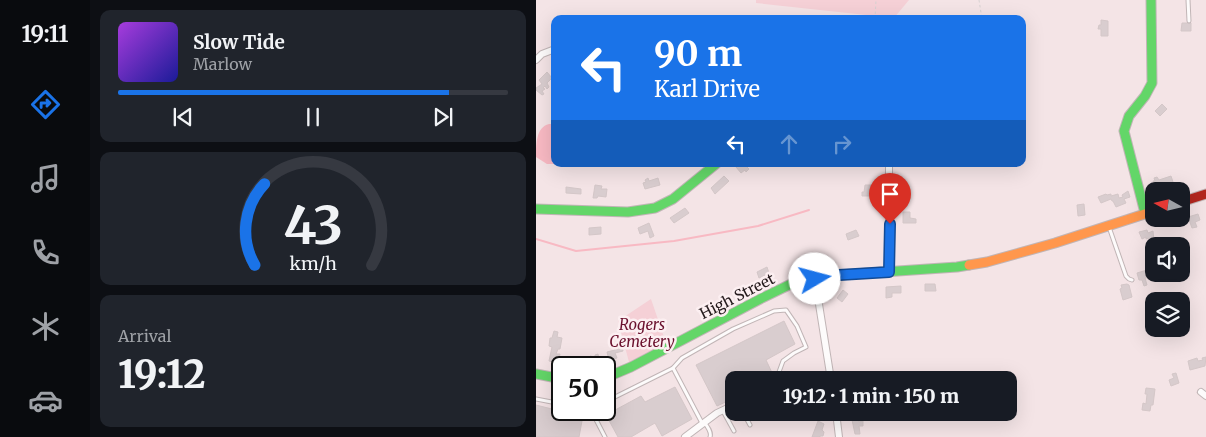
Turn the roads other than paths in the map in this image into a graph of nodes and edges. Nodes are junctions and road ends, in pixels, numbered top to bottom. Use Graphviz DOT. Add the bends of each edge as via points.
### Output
graph roads {
  1 [pos="1151,0"];
  2 [pos="1188,0"];
  3 [pos="1189,21"];
  4 [pos="551,51"];
  5 [pos="536,60"];
  6 [pos="712,167"];
  7 [pos="889,167"];
  8 [pos="1206,194"];
  9 [pos="1145,199"];
  10 [pos="1190,199"];
  11 [pos="536,209"];
  12 [pos="1145,213"];
  13 [pos="1108,225"];
  14 [pos="889,272"];
  15 [pos="815,279"];
  16 [pos="1132,280"];
  17 [pos="673,368"];
  18 [pos="779,371"];
  19 [pos="830,371"];
  20 [pos="616,373"];
  21 [pos="536,374"];
  22 [pos="551,377"];
  23 [pos="616,396"];
  24 [pos="536,399"];
  25 [pos="551,402"];
  26 [pos="723,410"];
  27 [pos="597,421"];
  28 [pos="748,421"];
  29 [pos="837,421"];
  30 [pos="703,422"];
  31 [pos="750,425"];
  32 [pos="734,431"];
  33 [pos="689,436"];
  34 [pos="605,437"];
  35 [pos="710,437"];
  36 [pos="839,437"];
  1 -- 9 [label="main road" via="1152,83 1149,92 1128,116 1124,131"];
  2 -- 3 [label="lane"];
  4 -- 5 [label="street"];
  6 -- 11 [label="main road" via="673,199 655,208 628,212"];
  7 -- 14 [label="street"];
  8 -- 10 [label="main road"];
  12 -- 13 [label="main road, High Street"];
  13 -- 14 [label="main road, High Street" via="987,262"];
  13 -- 16 [label="lane" via="1126,276"];
  14 -- 15 [label="main road, High Street"];
  15 -- 19 [label="street"];
  15 -- 20 [label="main road, High Street" via="779,289"];
  17 -- 18 [label="lane" via="682,358 733,329 774,311 786,310 806,347 783,360"];
  17 -- 23 [label="lane"];
  17 -- 30 [label="lane"];
  21 -- 22 [label="main road"];
  24 -- 25 [label="lane"];
  26 -- 30 [label="street"];
  26 -- 32 [label="lane"];
  27 -- 34 [label="lane"];
  28 -- 31 [label="lane"];
  29 -- 36 [label="street"];
  30 -- 33 [label="street"];
  30 -- 35 [label="lane"];
}
